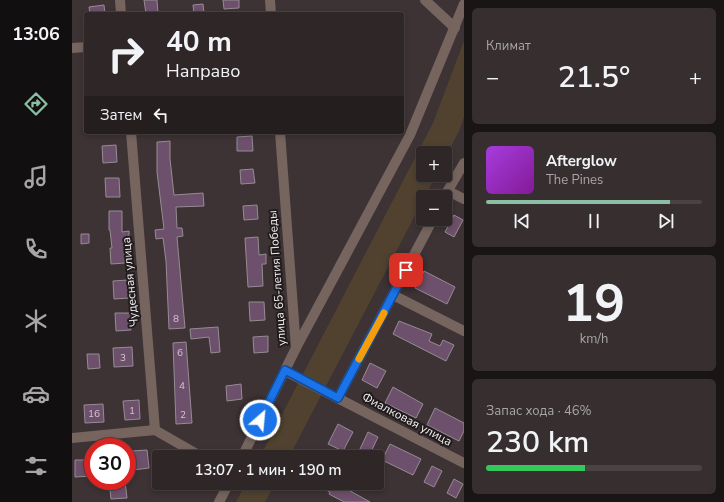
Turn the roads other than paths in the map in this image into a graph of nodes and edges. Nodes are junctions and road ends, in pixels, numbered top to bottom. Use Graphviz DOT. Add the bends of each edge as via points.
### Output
graph roads {
  1 [pos="120,0"];
  2 [pos="270,0"];
  3 [pos="425,0"];
  4 [pos="464,4"];
  5 [pos="121,12"];
  6 [pos="271,12"];
  7 [pos="455,28"];
  8 [pos="84,47"];
  9 [pos="72,48"];
  10 [pos="131,134"];
  11 [pos="280,134"];
  12 [pos="464,164"];
  13 [pos="448,190"];
  14 [pos="452,196"];
  15 [pos="464,199"];
  16 [pos="429,226"];
  17 [pos="393,295"];
  18 [pos="464,331"];
  19 [pos="296,348"];
  20 [pos="285,370"];
  21 [pos="338,398"];
  22 [pos="155,430"];
  23 [pos="72,438"];
  24 [pos="190,450"];
  25 [pos="245,450"];
  26 [pos="464,464"];
  27 [pos="225,490"];
  28 [pos="219,502"];
  1 -- 5 [label="street"];
  2 -- 6 [label="street"];
  3 -- 7 [label="street"];
  4 -- 7 [label="street"];
  7 -- 19 [label="street" via="410,135"];
  8 -- 9 [label="street"];
  10 -- 22 [label="street, Чудесная улица"];
  11 -- 19 [label="street, улица 65-летия Победы"];
  12 -- 13 [label="street"];
  14 -- 15 [label="street"];
  16 -- 17 [label="street"];
  17 -- 18 [label="street"];
  17 -- 21 [label="street"];
  19 -- 20 [label="street, улица 65-летия Победы"];
  20 -- 21 [label="street, Фиалковая улица"];
  20 -- 25 [label="street, улица 65-летия Победы"];
  21 -- 26 [label="street, Фиалковая улица"];
  22 -- 23 [label="street"];
  22 -- 24 [label="street"];
  27 -- 28 [label="street"];
}
